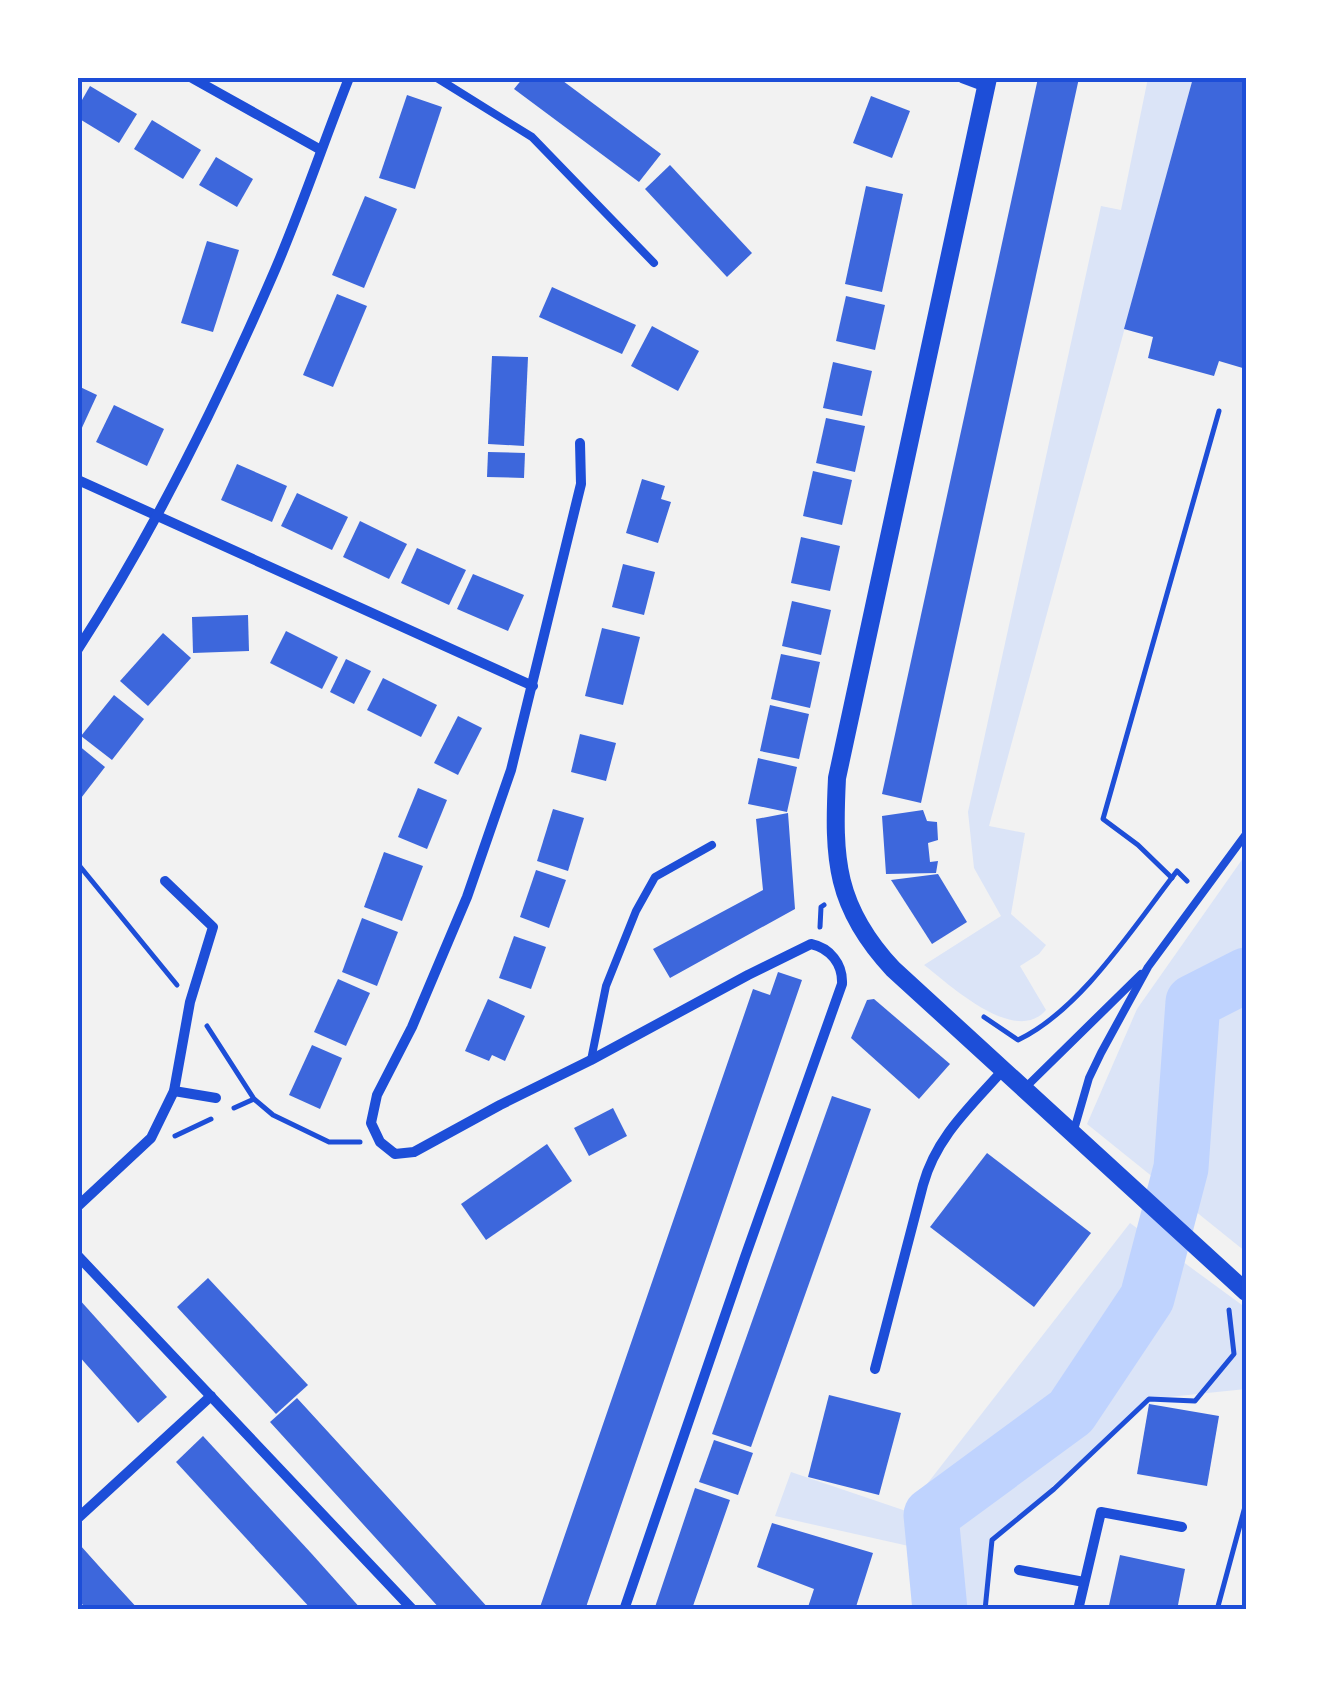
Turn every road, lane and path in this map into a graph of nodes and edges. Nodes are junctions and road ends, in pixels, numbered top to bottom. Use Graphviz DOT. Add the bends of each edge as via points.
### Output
graph roads {
  1 [pos="192,78"];
  2 [pos="349,78"];
  3 [pos="437,78"];
  4 [pos="962,78"];
  5 [pos="987,82"];
  6 [pos="321,150"];
  7 [pos="654,263"];
  8 [pos="1219,412"];
  9 [pos="580,443"];
  10 [pos="78,480"];
  11 [pos="155,516"];
  12 [pos="78,649"];
  13 [pos="533,686"];
  14 [pos="1246,834"];
  15 [pos="712,845"];
  16 [pos="78,864"];
  17 [pos="1172,878"];
  18 [pos="165,881"];
  19 [pos="1202,894"];
  20 [pos="1148,968"];
  21 [pos="190,1002"];
  22 [pos="976,1012"];
  23 [pos="591,1060"];
  24 [pos="1003,1070"];
  25 [pos="1024,1089"];
  26 [pos="174,1091"];
  27 [pos="216,1098"];
  28 [pos="254,1099"];
  29 [pos="1072,1134"];
  30 [pos="151,1138"];
  31 [pos="380,1142"];
  32 [pos="78,1206"];
  33 [pos="78,1256"];
  34 [pos="1237,1284"];
  35 [pos="875,1369"];
  36 [pos="211,1396"];
  37 [pos="1246,1504"];
  38 [pos="78,1518"];
  39 [pos="1182,1527"];
  40 [pos="1019,1570"];
  41 [pos="1084,1582"];
  42 [pos="413,1610"];
  43 [pos="624,1610"];
  44 [pos="985,1610"];
  45 [pos="1078,1610"];
  46 [pos="1216,1610"];
  1 -- 6 [label="street"];
  2 -- 6 [label="street"];
  3 -- 7 [label="lane" via="532,137"];
  4 -- 5 [label="street"];
  5 -- 24 [label="street" via="837,778 836,813 842,882 862,930 902,978"];
  6 -- 11 [label="street" via="222,387"];
  8 -- 17 [label="path" via="1103,818"];
  9 -- 13 [label="street" via="581,484"];
  10 -- 11 [label="street"];
  11 -- 12 [label="street"];
  11 -- 13 [label="street"];
  13 -- 31 [label="street" via="468,897 378,1095 371,1123"];
  14 -- 19 [label="lane"];
  15 -- 23 [label="lane" via="656,877 636,911 606,986"];
  16 -- 21 [label="path"];
  17 -- 19 [label="path" via="1177,871"];
  17 -- 22 [label="path" via="1104,966 1043,1028 1018,1040"];
  18 -- 21 [label="street" via="213,927"];
  19 -- 20 [label="lane"];
  20 -- 25 [label="lane"];
  20 -- 29 [label="lane" via="1100,1053"];
  21 -- 26 [label="street"];
  21 -- 28 [label="path"];
  23 -- 31 [label="street" via="414,1152 395,1154"];
  23 -- 43 [label="street" via="809,944 828,951 842,973"];
  24 -- 25 [label="street"];
  24 -- 35 [label="street" via="932,1158"];
  25 -- 29 [label="street"];
  26 -- 27 [label="street"];
  26 -- 30 [label="street"];
  28 -- 30 [label="path" via="169,1139"];
  28 -- 31 [label="path" via="329,1142"];
  29 -- 34 [label="street"];
  30 -- 32 [label="street"];
  33 -- 36 [label="street"];
  34 -- 44 [label="path" via="1234,1354 1195,1401 1150,1399 992,1540"];
  36 -- 38 [label="street"];
  36 -- 42 [label="street"];
  37 -- 46 [label="path"];
  39 -- 41 [label="street" via="1101,1512"];
  40 -- 41 [label="street"];
  41 -- 45 [label="street"];
}
